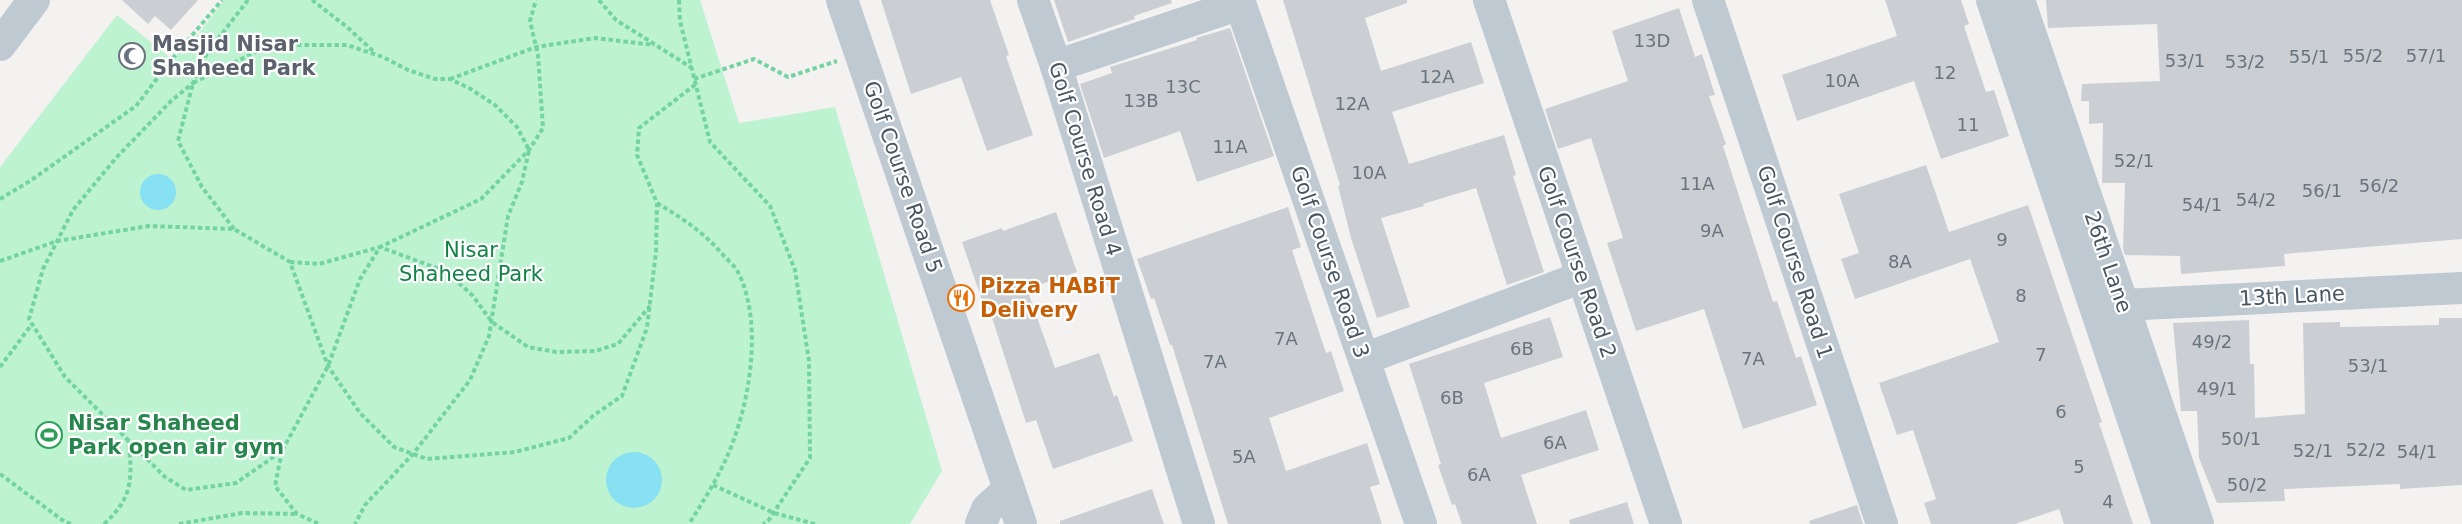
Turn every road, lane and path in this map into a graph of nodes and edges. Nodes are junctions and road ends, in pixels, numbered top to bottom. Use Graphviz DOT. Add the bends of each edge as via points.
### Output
graph roads {
  1 [pos="34,0"];
  2 [pos="222,0"];
  3 [pos="248,0"];
  4 [pos="312,0"];
  5 [pos="536,0"];
  6 [pos="599,0"];
  7 [pos="680,0"];
  8 [pos="842,0"];
  9 [pos="1033,0"];
  10 [pos="1489,0"];
  11 [pos="1708,0"];
  12 [pos="1992,0"];
  13 [pos="2019,0"];
  14 [pos="1240,2"];
  15 [pos="0,45"];
  16 [pos="654,45"];
  17 [pos="536,47"];
  18 [pos="861,53"];
  19 [pos="376,54"];
  20 [pos="1056,66"];
  21 [pos="692,69"];
  22 [pos="450,79"];
  23 [pos="694,79"];
  24 [pos="193,84"];
  25 [pos="696,84"];
  26 [pos="529,150"];
  27 [pos="0,199"];
  28 [pos="657,203"];
  29 [pos="234,229"];
  30 [pos="57,241"];
  31 [pos="380,247"];
  32 [pos="0,261"];
  33 [pos="290,262"];
  34 [pos="1582,277"];
  35 [pos="2462,288"];
  36 [pos="2123,305"];
  37 [pos="650,306"];
  38 [pos="492,322"];
  39 [pos="32,324"];
  40 [pos="1364,359"];
  41 [pos="328,366"];
  42 [pos="0,367"];
  43 [pos="128,440"];
  44 [pos="282,451"];
  45 [pos="413,454"];
  46 [pos="0,474"];
  47 [pos="713,485"];
  48 [pos="1009,489"];
  49 [pos="774,513"];
  50 [pos="297,514"];
  51 [pos="72,524"];
  52 [pos="104,524"];
  53 [pos="179,524"];
  54 [pos="319,524"];
  55 [pos="355,524"];
  56 [pos="689,524"];
  57 [pos="764,524"];
  58 [pos="814,524"];
  59 [pos="981,524"];
  60 [pos="1021,524"];
  61 [pos="1199,524"];
  62 [pos="1420,524"];
  63 [pos="1666,524"];
  64 [pos="1882,524"];
  65 [pos="2169,524"];
  66 [pos="2198,524"];
  1 -- 15 [label="street"];
  2 -- 27 [label="path" via="136,106"];
  3 -- 24 [label="path" via="207,53"];
  4 -- 19 [label="path"];
  5 -- 17 [label="path" via="530,21"];
  6 -- 16 [label="path" via="616,20"];
  7 -- 21 [label="path" via="680,21"];
  8 -- 18 [label="street, Golf Course Road 5"];
  9 -- 20 [label="street, Golf Course Road 4"];
  10 -- 34 [label="street, Golf Course Road 2"];
  11 -- 64 [label="street, Golf Course Road 1"];
  12 -- 65 [label="street"];
  13 -- 36 [label="street, 26th Lane"];
  14 -- 20 [label="street"];
  14 -- 40 [label="street, Golf Course Road 3"];
  16 -- 17 [label="path" via="595,38"];
  16 -- 21 [label="path"];
  17 -- 22 [label="path"];
  17 -- 26 [label="path" via="543,128"];
  18 -- 23 [label="path" via="788,77 754,59"];
  18 -- 48 [label="street, Golf Course Road 5"];
  19 -- 22 [label="path" via="408,70 435,79"];
  19 -- 24 [label="path" via="346,45 270,45"];
  20 -- 61 [label="street, Golf Course Road 4"];
  21 -- 23 [label="path"];
  22 -- 26 [label="path" via="495,105 517,127"];
  23 -- 25 [label="path"];
  24 -- 29 [label="path" via="178,141 202,186"];
  24 -- 30 [label="path" via="116,158 73,210"];
  25 -- 28 [label="path" via="639,128 637,155"];
  25 -- 49 [label="path" via="710,142 770,206 795,270 809,361 810,458"];
  26 -- 31 [label="path" via="481,199"];
  26 -- 38 [label="path" via="522,182 508,216"];
  28 -- 37 [label="path"];
  28 -- 47 [label="path" via="710,239 739,272 751,311 751,364 741,417"];
  29 -- 30 [label="path" via="149,226"];
  29 -- 33 [label="path"];
  30 -- 32 [label="path"];
  30 -- 39 [label="path" via="43,269 29,319"];
  31 -- 33 [label="path" via="319,264"];
  31 -- 38 [label="path" via="447,272 473,296"];
  31 -- 41 [label="path" via="360,279"];
  33 -- 41 [label="path"];
  34 -- 40 [label="street"];
  34 -- 63 [label="street, Golf Course Road 2"];
  35 -- 36 [label="street, 13th Lane"];
  36 -- 66 [label="street, 26th Lane"];
  37 -- 38 [label="path" via="618,344 595,351 556,352 528,347"];
  37 -- 45 [label="path" via="647,328 622,396 569,438 514,452 427,459"];
  38 -- 45 [label="path" via="470,380"];
  39 -- 42 [label="path"];
  39 -- 43 [label="path" via="65,377"];
  40 -- 62 [label="street, Golf Course Road 3"];
  41 -- 44 [label="path"];
  41 -- 45 [label="path" via="360,413 394,447"];
  43 -- 44 [label="path" via="165,477 186,490 236,483"];
  43 -- 52 [label="path" via="132,470 127,498"];
  44 -- 50 [label="path" via="275,486"];
  45 -- 55 [label="path" via="365,505"];
  46 -- 51 [label="path"];
  47 -- 49 [label="path"];
  47 -- 56 [label="path"];
  48 -- 59 [label="street" via="987,509"];
  48 -- 60 [label="street, Golf Course Road 5"];
  49 -- 57 [label="path"];
  49 -- 58 [label="path"];
  50 -- 53 [label="path" via="242,513"];
  50 -- 54 [label="path"];
}
